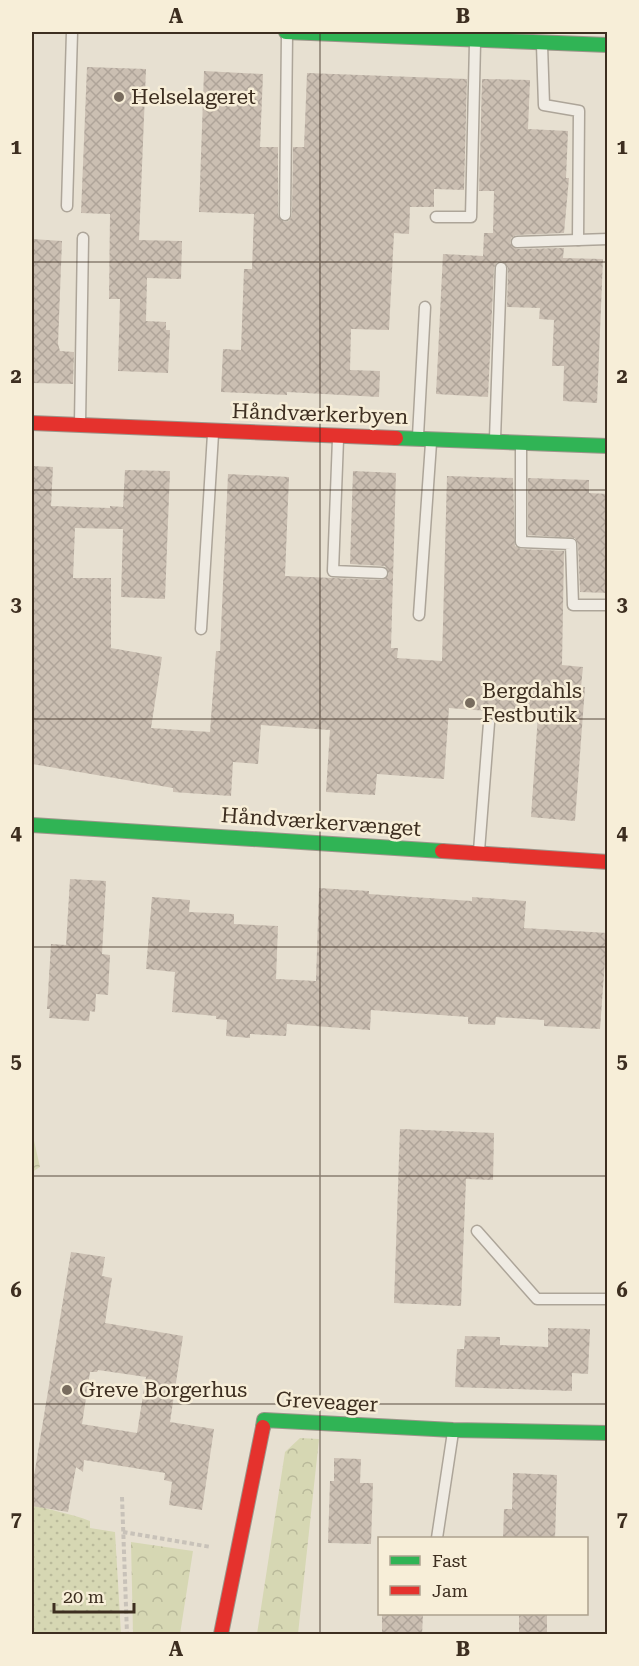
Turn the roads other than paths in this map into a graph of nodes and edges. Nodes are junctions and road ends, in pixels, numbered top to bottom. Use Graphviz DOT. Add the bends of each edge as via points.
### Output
graph roads {
  1 [pos="72,32"];
  2 [pos="287,32"];
  3 [pos="356,33"];
  4 [pos="475,40"];
  5 [pos="542,42"];
  6 [pos="608,45"];
  7 [pos="67,206"];
  8 [pos="285,215"];
  9 [pos="436,217"];
  10 [pos="83,238"];
  11 [pos="608,239"];
  12 [pos="578,240"];
  13 [pos="517,242"];
  14 [pos="501,268"];
  15 [pos="425,307"];
  16 [pos="32,423"];
  17 [pos="80,425"];
  18 [pos="214,430"];
  19 [pos="338,436"];
  20 [pos="424,439"];
  21 [pos="495,442"];
  22 [pos="522,443"];
  23 [pos="608,446"];
  24 [pos="382,573"];
  25 [pos="608,605"];
  26 [pos="419,615"];
  27 [pos="201,629"];
  28 [pos="489,723"];
  29 [pos="32,825"];
  30 [pos="479,853"];
  31 [pos="608,862"];
  32 [pos="477,1231"];
  33 [pos="608,1299"];
  34 [pos="453,1430"];
  35 [pos="608,1433"];
  36 [pos="437,1537"];
  37 [pos="221,1635"];
  1 -- 7 [label="lane"];
  2 -- 3 [label="street"];
  2 -- 8 [label="lane"];
  3 -- 4 [label="street"];
  4 -- 5 [label="street"];
  4 -- 9 [label="lane" via="471,217"];
  5 -- 6 [label="street"];
  5 -- 12 [label="lane" via="544,105 579,111"];
  10 -- 17 [label="lane"];
  11 -- 12 [label="lane"];
  12 -- 13 [label="lane"];
  14 -- 21 [label="lane"];
  15 -- 20 [label="lane"];
  16 -- 17 [label="street, Håndværkerbyen"];
  17 -- 18 [label="street, Håndværkerbyen"];
  18 -- 19 [label="street, Håndværkerbyen"];
  18 -- 27 [label="lane"];
  19 -- 20 [label="street, Håndværkerbyen"];
  19 -- 24 [label="lane" via="333,571"];
  20 -- 21 [label="street, Håndværkerbyen"];
  20 -- 26 [label="lane"];
  21 -- 22 [label="street, Håndværkerbyen"];
  22 -- 23 [label="street, Håndværkerbyen"];
  22 -- 25 [label="lane" via="521,542 571,544 573,605"];
  28 -- 30 [label="lane"];
  29 -- 30 [label="street, Håndværkervænget"];
  30 -- 31 [label="street, Håndværkervænget"];
  32 -- 33 [label="lane" via="537,1299"];
  34 -- 35 [label="street, Greveager"];
  34 -- 36 [label="lane"];
  34 -- 37 [label="street, Greveager" via="264,1420"];
}
